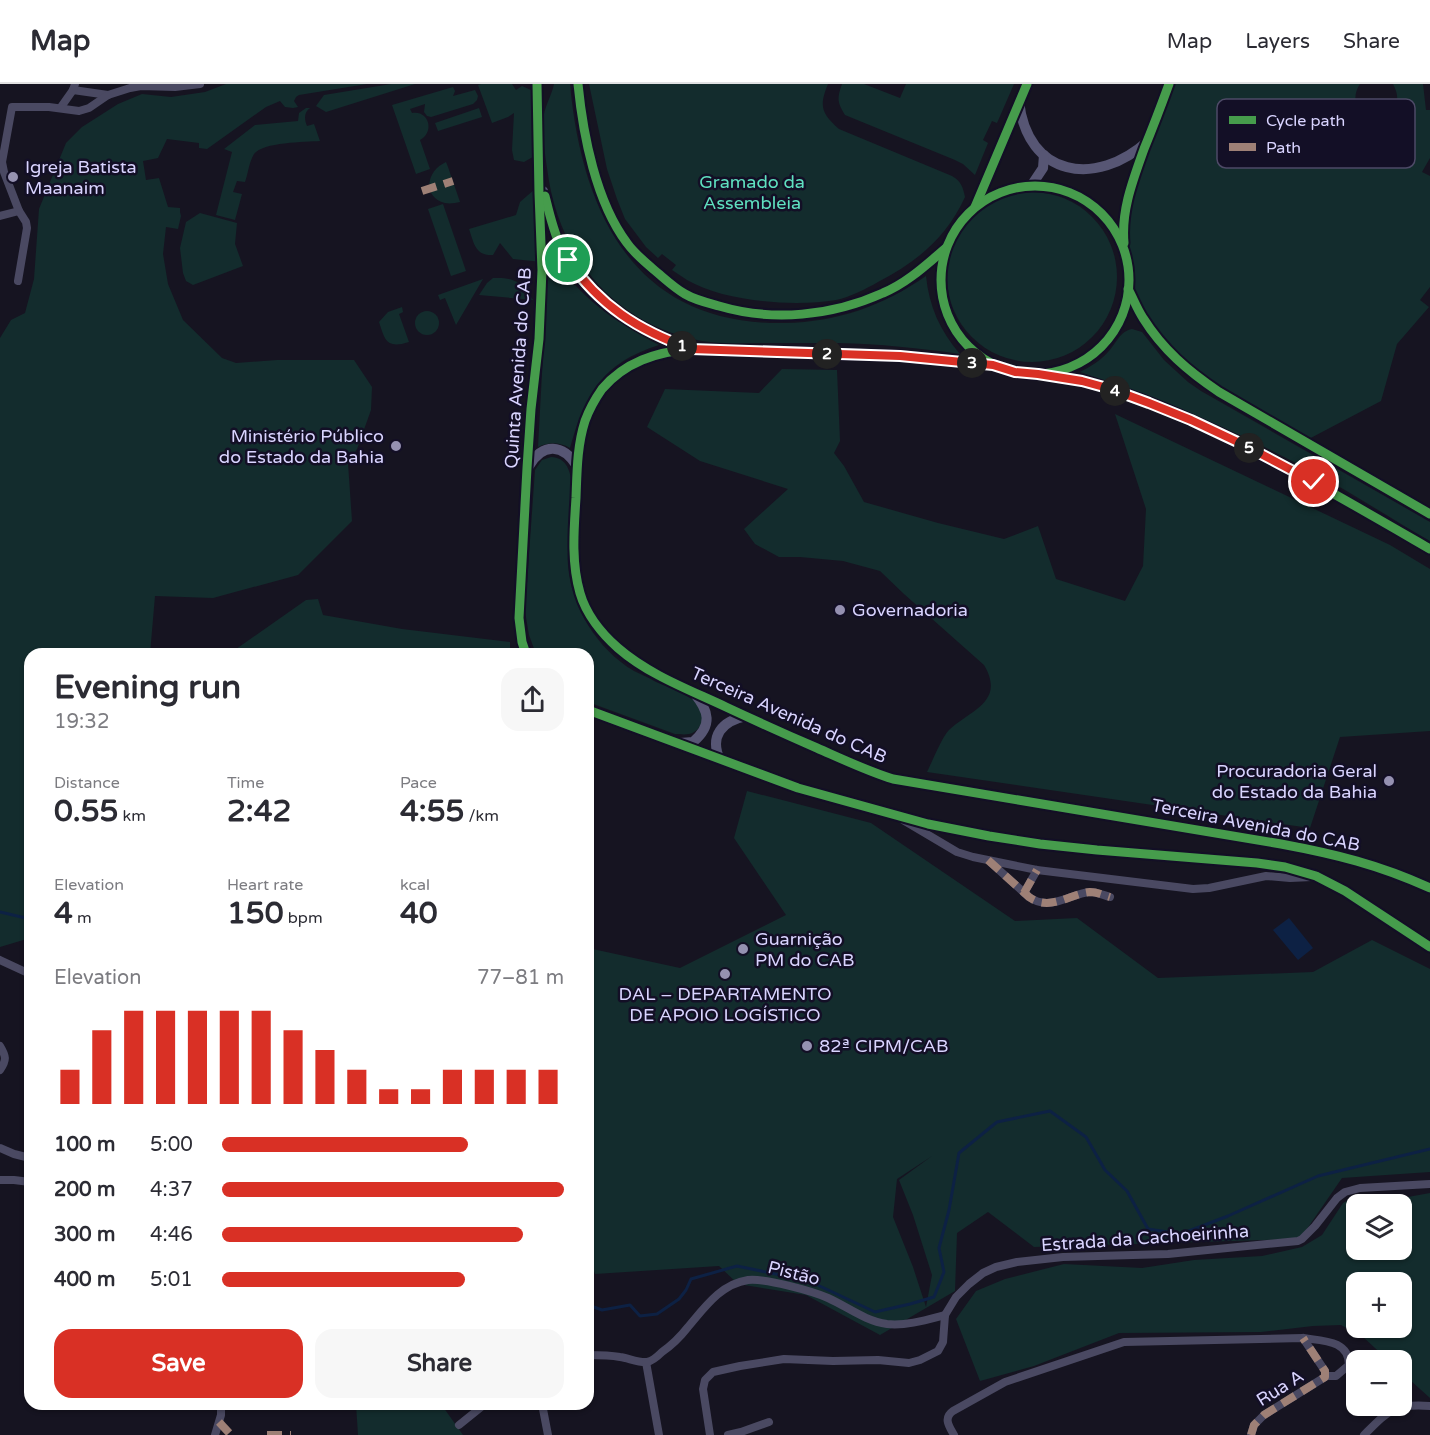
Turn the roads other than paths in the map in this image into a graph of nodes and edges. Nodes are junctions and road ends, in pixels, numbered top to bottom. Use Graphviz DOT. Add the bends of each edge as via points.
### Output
graph roads {
  1 [pos="200,84"];
  2 [pos="537,84"];
  3 [pos="578,84"];
  4 [pos="1027,84"];
  5 [pos="1169,84"];
  6 [pos="74,87"];
  7 [pos="108,95"];
  8 [pos="1019,101"];
  9 [pos="61,107"];
  10 [pos="1148,141"];
  11 [pos="1044,155"];
  12 [pos="538,167"];
  13 [pos="1031,186"];
  14 [pos="975,207"];
  15 [pos="19,211"];
  16 [pos="0,216"];
  17 [pos="946,248"];
  18 [pos="1124,249"];
  19 [pos="18,281"];
  20 [pos="1128,289"];
  21 [pos="691,349"];
  22 [pos="993,365"];
  23 [pos="1038,374"];
  24 [pos="577,466"];
  25 [pos="527,468"];
  26 [pos="1430,514"];
  27 [pos="1430,549"];
  28 [pos="524,648"];
  29 [pos="692,691"];
  30 [pos="594,712"];
  31 [pos="746,716"];
  32 [pos="673,743"];
  33 [pos="720,760"];
  34 [pos="894,815"];
  35 [pos="988,860"];
  36 [pos="1036,870"];
  37 [pos="1317,876"];
  38 [pos="1430,888"];
  39 [pos="1024,893"];
  40 [pos="1110,897"];
  41 [pos="1430,947"];
  42 [pos="0,960"];
  43 [pos="24,971"];
  44 [pos="0,1046"];
  45 [pos="0,1070"];
  46 [pos="0,1148"];
  47 [pos="24,1156"];
  48 [pos="0,1180"];
  49 [pos="24,1181"];
  50 [pos="1430,1184"];
  51 [pos="945,1315"];
  52 [pos="1303,1338"];
  53 [pos="594,1355"];
  54 [pos="646,1362"];
  55 [pos="1325,1376"];
  56 [pos="1430,1406"];
  57 [pos="221,1410"];
  58 [pos="477,1410"];
  59 [pos="543,1410"];
  60 [pos="770,1422"];
  61 [pos="459,1425"];
  62 [pos="215,1435"];
  63 [pos="548,1435"];
  64 [pos="659,1435"];
  65 [pos="710,1435"];
  66 [pos="728,1435"];
  67 [pos="954,1435"];
  68 [pos="1251,1435"];
  69 [pos="1364,1435"];
  1 -- 7 [label="street" via="141,86"];
  2 -- 12 [label="main road, Quinta Avenida do CAB"];
  3 -- 17 [label="main road" via="593,170 611,219 643,261 685,294 734,311 763,315 825,312 885,292 918,273"];
  4 -- 8 [label="main road"];
  5 -- 10 [label="main road"];
  6 -- 7 [label="street"];
  6 -- 9 [label="street"];
  7 -- 9 [label="street" via="79,111"];
  8 -- 11 [label="main road" via="1026,130"];
  8 -- 14 [label="main road"];
  9 -- 15 [label="street" via="12,106 2,162"];
  10 -- 11 [label="main road" via="1124,159 1092,169 1074,169"];
  10 -- 18 [label="main road" via="1128,197"];
  11 -- 13 [label="main road" via="1043,168"];
  12 -- 21 [label="main road" via="561,246 577,273 612,309 641,328"];
  12 -- 25 [label="main road, Quinta Avenida do CAB" via="542,270"];
  13 -- 14 [label="main road" via="1002,192"];
  13 -- 18 [label="main road" via="1061,189 1088,202 1110,223"];
  14 -- 17 [label="main road"];
  15 -- 16 [label="street"];
  15 -- 19 [label="street" via="27,228"];
  17 -- 22 [label="main road" via="940,275 946,311 953,328 970,349"];
  18 -- 20 [label="main road"];
  20 -- 23 [label="main road" via="1124,311 1099,348 1081,362"];
  20 -- 26 [label="main road" via="1155,336 1193,374"];
  21 -- 22 [label="main road" via="900,356"];
  21 -- 24 [label="main road, Terceira Avenida do CAB" via="651,356 614,377 593,402 581,435"];
  22 -- 23 [label="main road"];
  23 -- 27 [label="main road" via="1111,389 1191,420 1314,482"];
  24 -- 25 [label="main road" via="564,452 553,449 541,452"];
  24 -- 29 [label="main road, Terceira Avenida do CAB" via="575,561 586,608 618,648 653,672"];
  25 -- 28 [label="main road, Quinta Avenida do CAB" via="519,618"];
  29 -- 31 [label="main road, Terceira Avenida do CAB"];
  29 -- 32 [label="main road" via="707,712 704,730 693,742"];
  30 -- 32 [label="main road, Terceira Avenida do CAB"];
  31 -- 33 [label="main road" via="720,729 716,739"];
  31 -- 38 [label="main road, Terceira Avenida do CAB" via="865,770 893,778 1328,853"];
  32 -- 33 [label="main road, Terceira Avenida do CAB"];
  33 -- 34 [label="main road, Terceira Avenida do CAB" via="798,788"];
  34 -- 35 [label="street" via="957,852"];
  34 -- 37 [label="main road, Terceira Avenida do CAB" via="1040,844 1257,863"];
  35 -- 36 [label="street"];
  35 -- 39 [label="street"];
  36 -- 37 [label="street" via="1192,889 1266,876"];
  36 -- 39 [label="street"];
  37 -- 41 [label="main road, Terceira Avenida do CAB"];
  39 -- 40 [label="street" via="1044,904 1088,892"];
  42 -- 43 [label="street"];
  44 -- 45 [label="street" via="6,1059"];
  46 -- 47 [label="street"];
  48 -- 49 [label="street"];
  50 -- 51 [label="street, Estrada da Cachoeirinha" via="1346,1192 1298,1241 1168,1254 1063,1257 996,1267 969,1284"];
  51 -- 54 [label="street, Pistão" via="887,1324 873,1321 827,1297 757,1279 746,1280 718,1294 668,1348"];
  51 -- 65 [label="street, Estrada da Cachoeirinha" via="938,1351 909,1363 784,1359 712,1372 703,1389"];
  52 -- 55 [label="street, Rua A"];
  52 -- 55 [label="street" via="1332,1342 1342,1347 1349,1358 1349,1365 1336,1376"];
  52 -- 67 [label="street" via="1124,1342 1005,1382 950,1413 947,1420"];
  53 -- 54 [label="street"];
  54 -- 64 [label="street"];
  55 -- 68 [label="street, Rua A" via="1264,1415"];
  56 -- 69 [label="street" via="1405,1405 1391,1411"];
  57 -- 62 [label="street"];
  58 -- 61 [label="street"];
  59 -- 63 [label="street"];
  60 -- 66 [label="street"];
}
